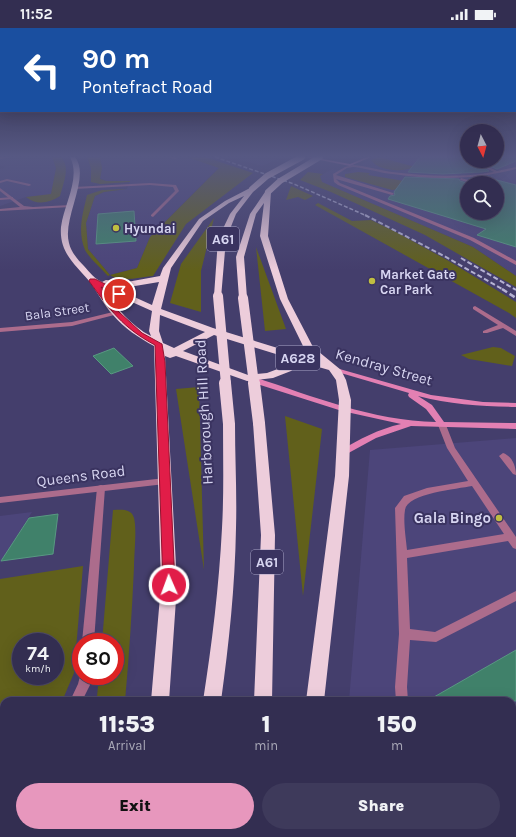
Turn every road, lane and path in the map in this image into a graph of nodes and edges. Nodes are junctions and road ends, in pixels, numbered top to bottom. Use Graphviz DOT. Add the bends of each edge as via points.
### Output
graph roads {
  1 [pos="7,195"];
  2 [pos="72,195"];
  3 [pos="173,195"];
  4 [pos="241,195"];
  5 [pos="248,195"];
  6 [pos="266,195"];
  7 [pos="268,195"];
  8 [pos="364,195"];
  9 [pos="11,198"];
  10 [pos="0,199"];
  11 [pos="70,206"];
  12 [pos="33,208"];
  13 [pos="0,210"];
  14 [pos="153,216"];
  15 [pos="516,263"];
  16 [pos="164,278"];
  17 [pos="93,281"];
  18 [pos="106,288"];
  19 [pos="475,308"];
  20 [pos="157,310"];
  21 [pos="116,313"];
  22 [pos="503,326"];
  23 [pos="0,330"];
  24 [pos="214,331"];
  25 [pos="485,332"];
  26 [pos="516,334"];
  27 [pos="159,344"];
  28 [pos="309,349"];
  29 [pos="174,352"];
  30 [pos="299,358"];
  31 [pos="161,362"];
  32 [pos="336,370"];
  33 [pos="246,378"];
  34 [pos="404,390"];
  35 [pos="516,405"];
  36 [pos="345,409"];
  37 [pos="412,424"];
  38 [pos="442,425"];
  39 [pos="516,426"];
  40 [pos="343,452"];
  41 [pos="503,456"];
  42 [pos="516,472"];
  43 [pos="165,481"];
  44 [pos="474,483"];
  45 [pos="101,488"];
  46 [pos="0,500"];
  47 [pos="513,541"];
  48 [pos="402,554"];
  49 [pos="516,596"];
  50 [pos="89,633"];
  51 [pos="405,634"];
  52 [pos="84,685"];
  53 [pos="78,697"];
  54 [pos="160,697"];
  55 [pos="213,697"];
  56 [pos="263,697"];
  57 [pos="316,697"];
  58 [pos="402,697"];
  1 -- 9 [label="street"];
  2 -- 11 [label="highway, A628"];
  3 -- 14 [label="street"];
  4 -- 16 [label="highway, A61" via="200,220 167,268"];
  5 -- 55 [label="highway, Harborough Hill Road / A61, bridge" via="233,214 222,239 218,296 229,424 230,504 220,646"];
  6 -- 56 [label="highway, A61, bridge" via="253,214 240,257 259,423 268,535"];
  7 -- 28 [label="highway" via="264,236 284,299"];
  8 -- 15 [label="street" via="472,239"];
  9 -- 10 [label="street"];
  9 -- 12 [label="street" via="22,207"];
  11 -- 12 [label="street"];
  11 -- 17 [label="highway, A628" via="65,227 65,243 73,258"];
  12 -- 13 [label="street"];
  16 -- 17 [label="highway" via="118,286"];
  16 -- 20 [label="highway, A61"];
  17 -- 18 [label="highway, A628"];
  17 -- 21 [label="highway, A628"];
  18 -- 20 [label="highway, A628"];
  18 -- 21 [label="street" via="117,302"];
  19 -- 22 [label="street"];
  20 -- 24 [label="highway, Kendray Street / A628"];
  20 -- 27 [label="highway, A61" via="154,331"];
  21 -- 23 [label="street, Bala Street" via="72,324"];
  21 -- 27 [label="highway, A628" via="139,334"];
  22 -- 25 [label="street"];
  22 -- 26 [label="street"];
  24 -- 29 [label="highway"];
  24 -- 30 [label="highway, Kendray Street / A628"];
  27 -- 29 [label="highway"];
  27 -- 31 [label="highway, A61"];
  28 -- 30 [label="highway"];
  28 -- 32 [label="highway"];
  29 -- 31 [label="highway"];
  29 -- 33 [label="highway"];
  30 -- 32 [label="highway, Kendray Street / A628"];
  30 -- 33 [label="highway" via="287,369 269,376"];
  31 -- 43 [label="highway, A61"];
  32 -- 34 [label="street, Kendray Street"];
  32 -- 36 [label="highway" via="341,380"];
  33 -- 36 [label="street"];
  34 -- 35 [label="street, Kendray Street" via="430,397 483,404"];
  34 -- 38 [label="street" via="429,407"];
  36 -- 37 [label="street"];
  36 -- 40 [label="highway"];
  37 -- 38 [label="street"];
  37 -- 40 [label="street" via="369,436"];
  38 -- 39 [label="street"];
  38 -- 44 [label="street" via="451,448"];
  40 -- 57 [label="highway" via="342,484"];
  41 -- 42 [label="street"];
  43 -- 45 [label="street, Queens Road"];
  43 -- 54 [label="highway, A61" via="169,585"];
  44 -- 47 [label="street"];
  44 -- 48 [label="street" via="427,491 407,498 400,508"];
  45 -- 46 [label="street, Queens Road"];
  45 -- 50 [label="street"];
  47 -- 48 [label="street"];
  48 -- 51 [label="street"];
  49 -- 51 [label="street" via="436,636"];
  51 -- 58 [label="street"];
  52 -- 53 [label="street"];
}
